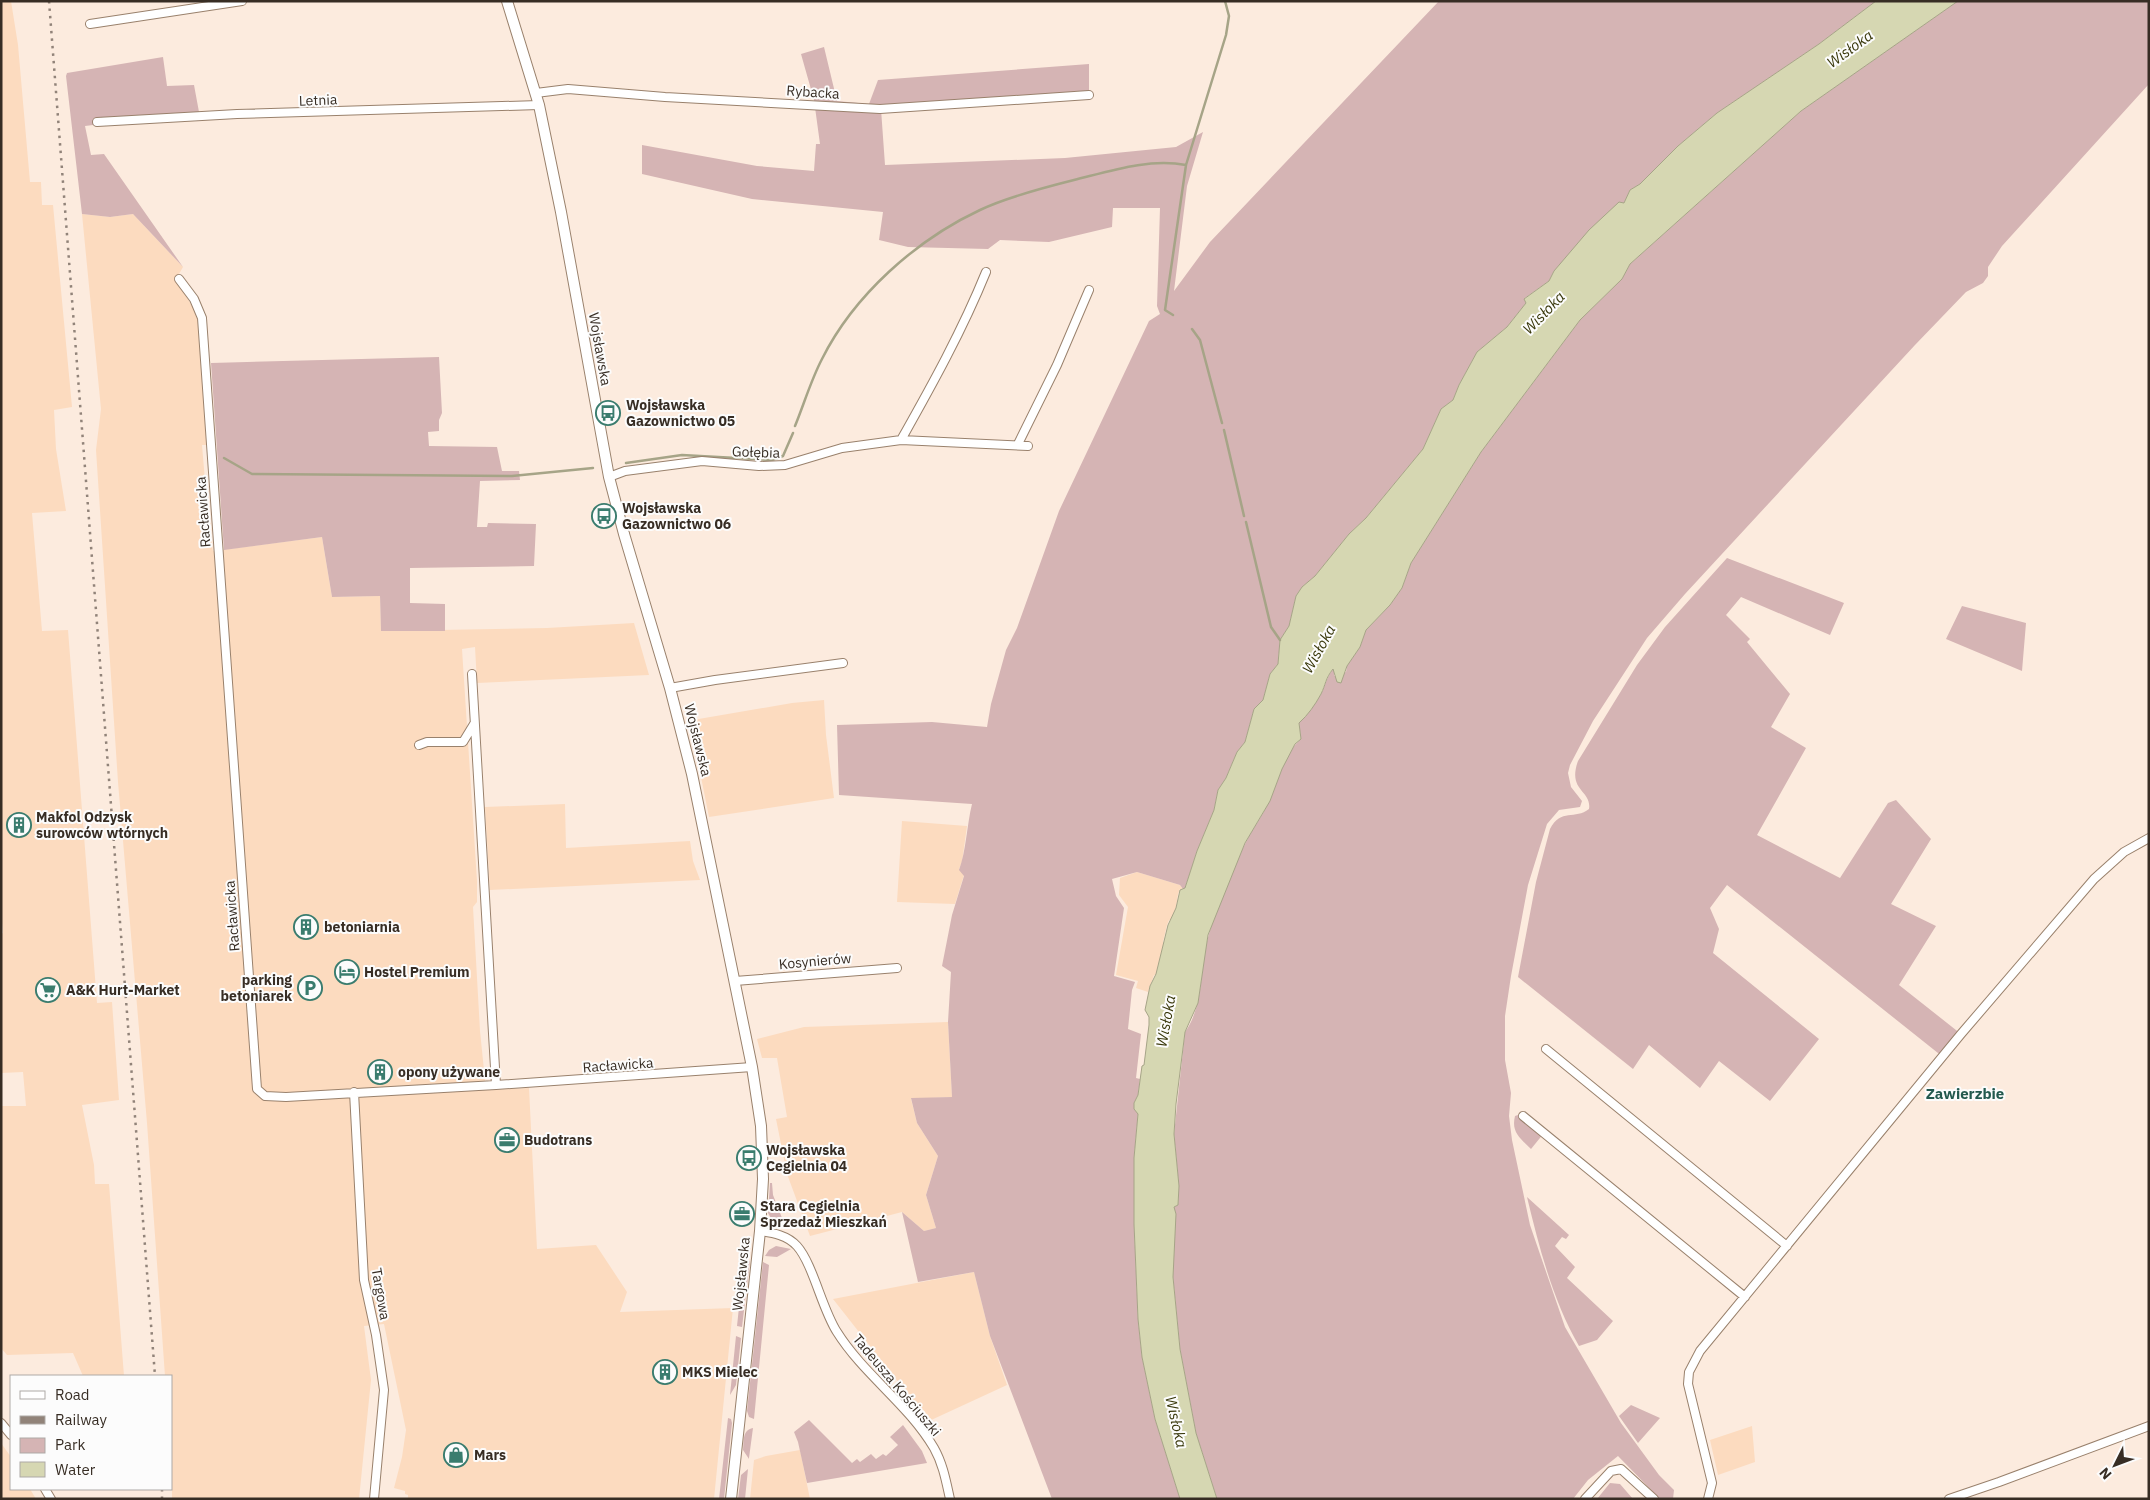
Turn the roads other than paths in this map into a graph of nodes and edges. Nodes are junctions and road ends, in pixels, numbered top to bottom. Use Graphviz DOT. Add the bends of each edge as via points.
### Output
graph roads {
  1 [pos="242,1"];
  2 [pos="507,1"];
  3 [pos="90,24"];
  4 [pos="536,92"];
  5 [pos="1089,95"];
  6 [pos="539,105"];
  7 [pos="97,122"];
  8 [pos="986,272"];
  9 [pos="179,279"];
  10 [pos="1088,290"];
  11 [pos="901,440"];
  12 [pos="1018,444"];
  13 [pos="1028,446"];
  14 [pos="608,477"];
  15 [pos="843,663"];
  16 [pos="472,674"];
  17 [pos="670,688"];
  18 [pos="474,724"];
  19 [pos="419,745"];
  20 [pos="2149,838"];
  21 [pos="897,968"];
  22 [pos="735,981"];
  23 [pos="1546,1050"];
  24 [pos="752,1067"];
  25 [pos="496,1085"];
  26 [pos="354,1092"];
  27 [pos="1523,1116"];
  28 [pos="760,1230"];
  29 [pos="1787,1246"];
  30 [pos="1745,1297"];
  31 [pos="1,1422"];
  32 [pos="2149,1426"];
  33 [pos="10,1434"];
  34 [pos="1712,1483"];
  35 [pos="374,1499"];
  36 [pos="731,1499"];
  37 [pos="950,1499"];
  38 [pos="1585,1499"];
  39 [pos="1654,1499"];
  40 [pos="1708,1499"];
  41 [pos="1715,1499"];
  42 [pos="1949,1499"];
  1 -- 3 [label="street"];
  2 -- 4 [label="street, Wojsławska"];
  4 -- 5 [label="street, Rybacka" via="568,89 880,109"];
  4 -- 6 [label="street, Wojsławska"];
  6 -- 7 [label="street, Letnia" via="237,114"];
  6 -- 14 [label="street, Wojsławska"];
  8 -- 11 [label="street" via="969,313"];
  9 -- 26 [label="street, Racławicka" via="197,303 202,318 255,1084 260,1093 270,1097"];
  10 -- 12 [label="street" via="1057,365"];
  11 -- 12 [label="street, Gołębia"];
  11 -- 14 [label="street, Gołębia" via="842,448 785,466 702,462"];
  12 -- 13 [label="street, Gołębia"];
  14 -- 17 [label="street, Wojsławska"];
  15 -- 17 [label="street"];
  16 -- 18 [label="street"];
  17 -- 22 [label="street, Wojsławska" via="692,774"];
  18 -- 19 [label="street" via="462,742 426,742"];
  18 -- 25 [label="street"];
  20 -- 29 [label="street" via="2124,852 2094,879 1961,1034"];
  21 -- 22 [label="street, Kosynierów"];
  22 -- 24 [label="street, Wojsławska"];
  23 -- 29 [label="street"];
  24 -- 25 [label="street, Racławicka"];
  24 -- 28 [label="street, Wojsławska" via="763,1151"];
  25 -- 26 [label="street, Racławicka"];
  26 -- 35 [label="street, Targowa" via="364,1280 384,1390"];
  27 -- 30 [label="street"];
  28 -- 36 [label="street, Wojsławska"];
  28 -- 37 [label="street, Tadeusza Kościuszki" via="788,1239 802,1252 826,1311 845,1345 906,1412 934,1449"];
  29 -- 30 [label="street"];
  30 -- 34 [label="street" via="1700,1350 1689,1372 1691,1399"];
  31 -- 33 [label="street"];
  32 -- 42 [label="street"];
  34 -- 40 [label="street"];
  34 -- 41 [label="street"];
  38 -- 39 [label="street" via="1611,1471 1621,1469"];
}
